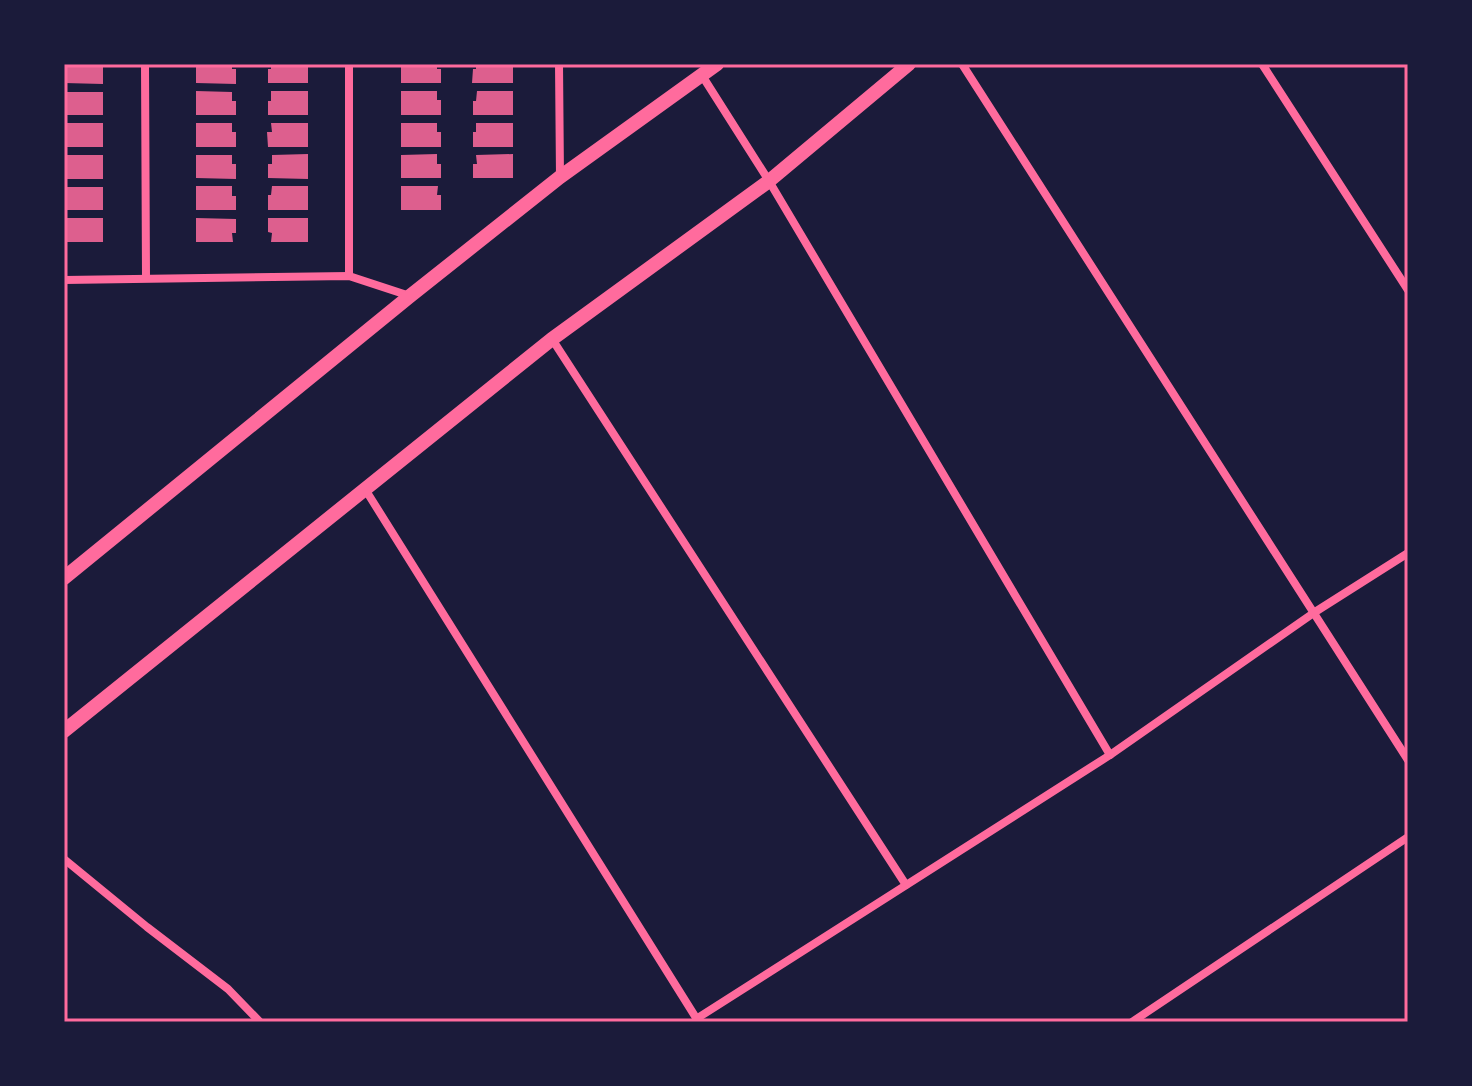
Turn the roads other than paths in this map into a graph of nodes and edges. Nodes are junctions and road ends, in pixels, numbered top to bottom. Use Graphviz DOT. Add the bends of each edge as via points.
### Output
graph roads {
  1 [pos="145,64"];
  2 [pos="349,64"];
  3 [pos="559,64"];
  4 [pos="717,64"];
  5 [pos="909,64"];
  6 [pos="962,64"];
  7 [pos="1262,64"];
  8 [pos="703,77"];
  9 [pos="560,177"];
  10 [pos="769,181"];
  11 [pos="349,276"];
  12 [pos="146,278"];
  13 [pos="64,280"];
  14 [pos="1408,290"];
  15 [pos="410,296"];
  16 [pos="552,339"];
  17 [pos="365,489"];
  18 [pos="1408,553"];
  19 [pos="64,578"];
  20 [pos="1315,612"];
  21 [pos="64,731"];
  22 [pos="1110,755"];
  23 [pos="1408,760"];
  24 [pos="1408,837"];
  25 [pos="64,859"];
  26 [pos="906,885"];
  27 [pos="697,1021"];
  28 [pos="260,1022"];
  29 [pos="1132,1022"];
  1 -- 12 [label="street"];
  2 -- 11 [label="street"];
  3 -- 9 [label="street"];
  4 -- 8 [label="street"];
  5 -- 10 [label="street"];
  6 -- 20 [label="street"];
  7 -- 14 [label="street"];
  8 -- 9 [label="street"];
  8 -- 10 [label="street"];
  9 -- 15 [label="street"];
  10 -- 16 [label="street"];
  10 -- 22 [label="street"];
  11 -- 12 [label="street"];
  11 -- 15 [label="street"];
  12 -- 13 [label="street"];
  15 -- 19 [label="street"];
  16 -- 17 [label="street"];
  16 -- 26 [label="street"];
  17 -- 21 [label="street"];
  17 -- 27 [label="street"];
  18 -- 20 [label="street"];
  20 -- 22 [label="street"];
  20 -- 23 [label="street"];
  22 -- 26 [label="street"];
  24 -- 29 [label="street"];
  25 -- 28 [label="street" via="228,989"];
  26 -- 27 [label="street"];
}
